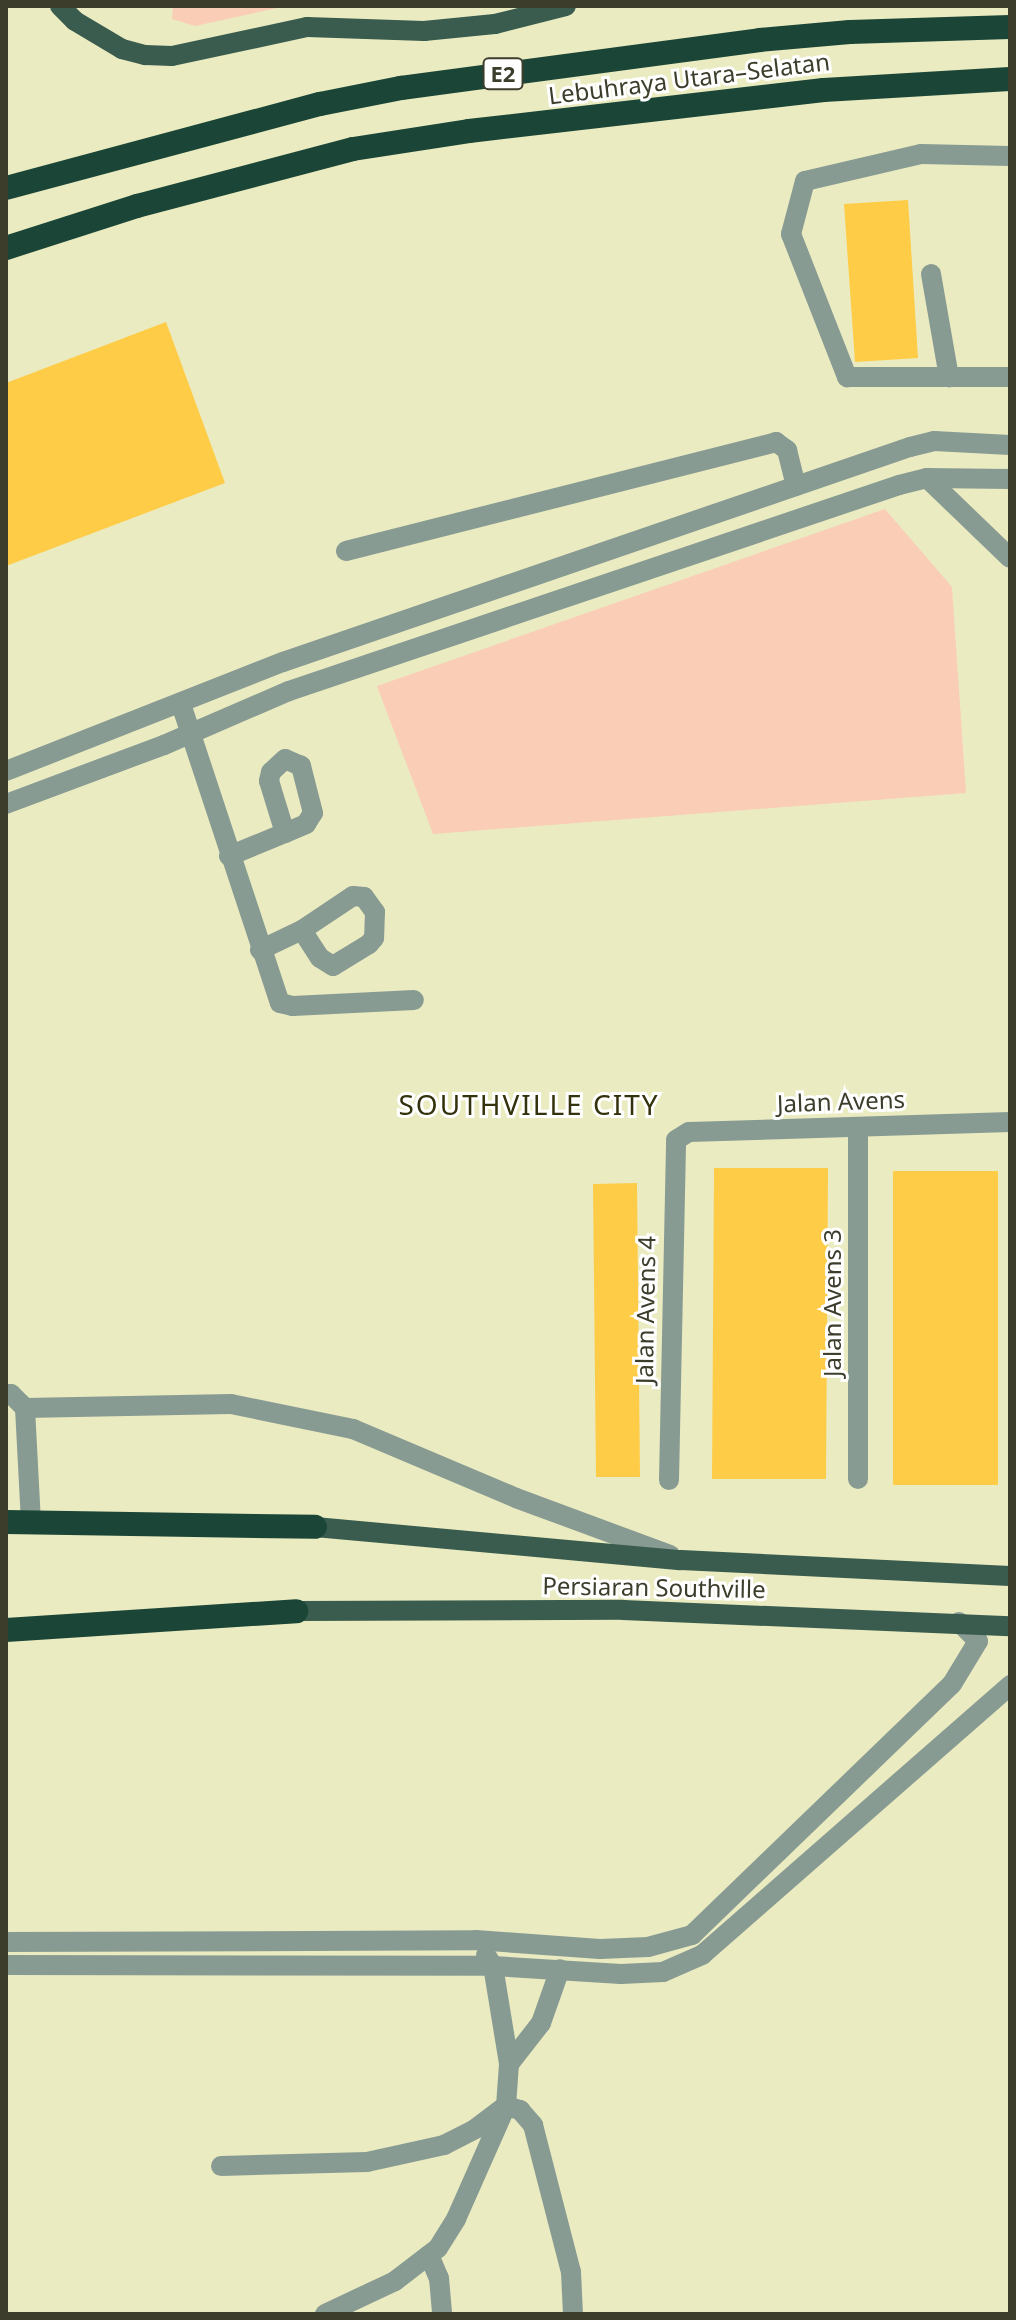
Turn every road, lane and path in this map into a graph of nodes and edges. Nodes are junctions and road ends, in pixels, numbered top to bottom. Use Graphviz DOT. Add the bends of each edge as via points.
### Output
graph roads {
  1 [pos="60,6"];
  2 [pos="566,6"];
  3 [pos="1010,27"];
  4 [pos="1010,79"];
  5 [pos="1010,156"];
  6 [pos="6,188"];
  7 [pos="6,248"];
  8 [pos="931,274"];
  9 [pos="949,377"];
  10 [pos="1010,377"];
  11 [pos="1010,445"];
  12 [pos="927,478"];
  13 [pos="1010,479"];
  14 [pos="796,486"];
  15 [pos="346,551"];
  16 [pos="1010,558"];
  17 [pos="181,704"];
  18 [pos="190,735"];
  19 [pos="6,771"];
  20 [pos="6,804"];
  21 [pos="285,833"];
  22 [pos="229,856"];
  23 [pos="302,930"];
  24 [pos="260,950"];
  25 [pos="414,1000"];
  26 [pos="1010,1122"];
  27 [pos="858,1127"];
  28 [pos="676,1140"];
  29 [pos="6,1394"];
  30 [pos="25,1408"];
  31 [pos="858,1479"];
  32 [pos="669,1480"];
  33 [pos="31,1521"];
  34 [pos="6,1522"];
  35 [pos="315,1527"];
  36 [pos="681,1560"];
  37 [pos="1010,1576"];
  38 [pos="296,1611"];
  39 [pos="959,1622"];
  40 [pos="1010,1626"];
  41 [pos="6,1630"];
  42 [pos="1010,1685"];
  43 [pos="476,1940"];
  44 [pos="6,1942"];
  45 [pos="6,1965"];
  46 [pos="493,1966"];
  47 [pos="560,1969"];
  48 [pos="509,2064"];
  49 [pos="506,2106"];
  50 [pos="221,2166"];
  51 [pos="429,2255"];
  52 [pos="325,2314"];
  53 [pos="442,2314"];
  54 [pos="573,2314"];
  1 -- 2 [label="main road" via="122,49 172,56 307,27 424,31 495,24"];
  3 -- 6 [label="highway, Lebuhraya Utara–Selatan / E2" via="760,40 401,88 295,110"];
  4 -- 7 [label="highway, Lebuhraya Utara–Selatan / E2" via="824,90 353,149 137,206"];
  5 -- 9 [label="street" via="921,154 805,181 791,234 847,377"];
  8 -- 9 [label="street"];
  9 -- 10 [label="street"];
  11 -- 14 [label="street" via="934,441"];
  12 -- 13 [label="street"];
  12 -- 16 [label="street"];
  12 -- 18 [label="street" via="289,691"];
  14 -- 15 [label="street" via="787,450 776,442"];
  14 -- 17 [label="street" via="283,662"];
  17 -- 18 [label="street"];
  17 -- 19 [label="street"];
  18 -- 20 [label="street"];
  18 -- 22 [label="street"];
  21 -- 22 [label="street"];
  22 -- 24 [label="street"];
  23 -- 24 [label="street"];
  24 -- 25 [label="street" via="280,1003"];
  26 -- 27 [label="street, Jalan Avens"];
  27 -- 28 [label="street, Jalan Avens" via="689,1132"];
  27 -- 31 [label="street, Jalan Avens 3"];
  28 -- 32 [label="street, Jalan Avens 4"];
  29 -- 30 [label="street"];
  30 -- 33 [label="street"];
  30 -- 36 [label="street" via="231,1404 353,1429"];
  33 -- 34 [label="highway"];
  33 -- 35 [label="highway"];
  35 -- 36 [label="main road, Persiaran Southville"];
  36 -- 37 [label="main road, Persiaran Southville"];
  38 -- 39 [label="main road, Persiaran Southville" via="623,1610"];
  38 -- 41 [label="highway"];
  39 -- 40 [label="main road, Persiaran Southville"];
  39 -- 43 [label="street" via="978,1641 952,1684 692,1935 648,1947 600,1949"];
  42 -- 47 [label="street" via="702,1955 663,1972"];
  43 -- 44 [label="street"];
  43 -- 46 [label="street"];
  45 -- 46 [label="street"];
  46 -- 47 [label="street"];
  46 -- 48 [label="street"];
  47 -- 48 [label="street" via="541,2023"];
  48 -- 49 [label="street"];
  49 -- 50 [label="street" via="444,2145 367,2162"];
  49 -- 51 [label="street" via="456,2219"];
  49 -- 54 [label="street" via="520,2110 533,2125 571,2272"];
  51 -- 52 [label="street" via="395,2281"];
  51 -- 53 [label="street" via="439,2278"];
}
